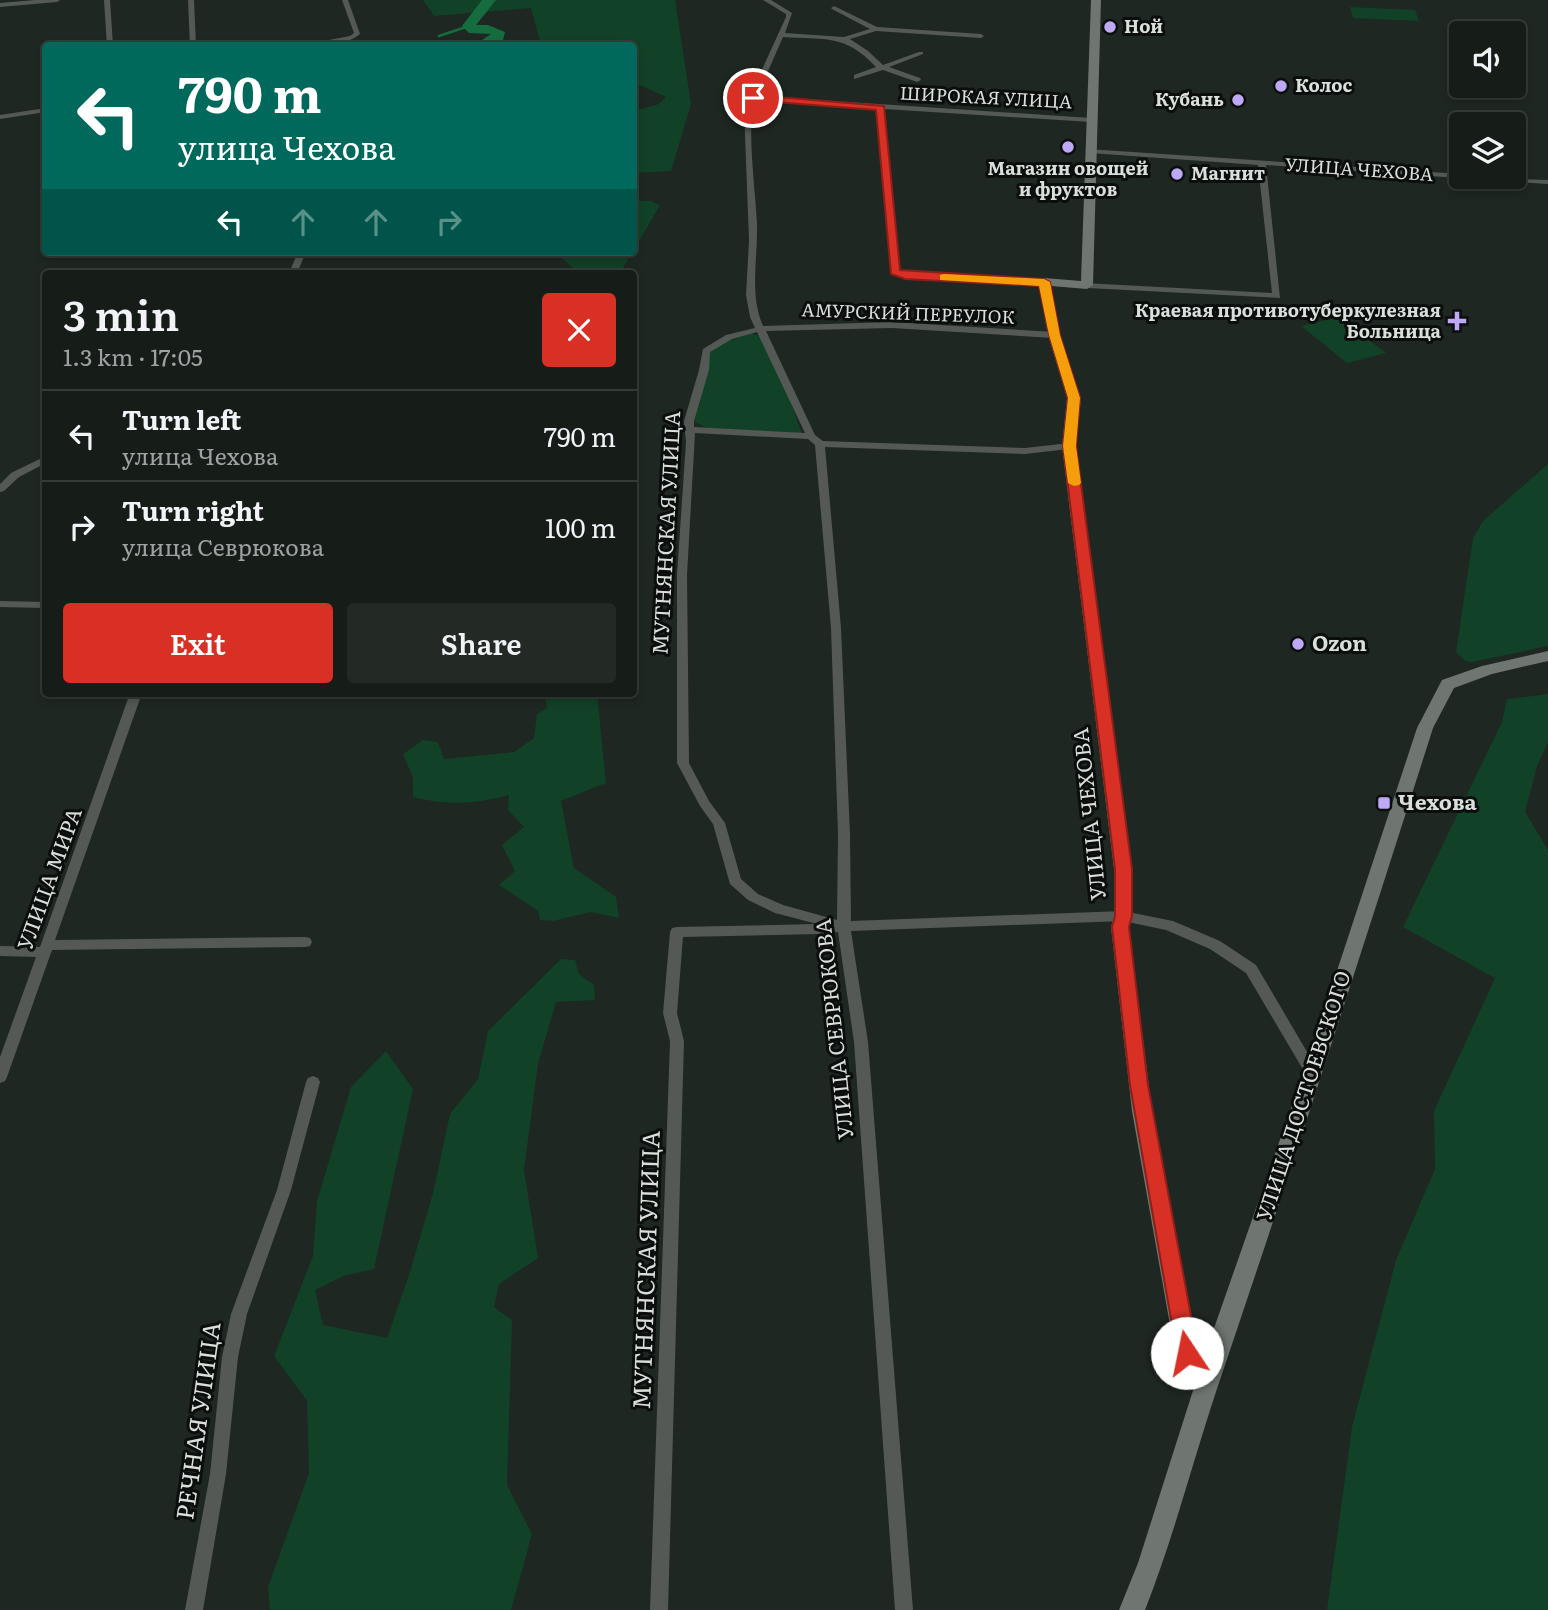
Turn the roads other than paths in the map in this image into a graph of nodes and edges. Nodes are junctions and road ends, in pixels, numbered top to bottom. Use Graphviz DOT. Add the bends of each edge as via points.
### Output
graph roads {
  1 [pos="57,0"];
  2 [pos="107,0"];
  3 [pos="191,0"];
  4 [pos="345,0"];
  5 [pos="766,0"];
  6 [pos="1096,0"];
  7 [pos="0,5"];
  8 [pos="834,8"];
  9 [pos="876,29"];
  10 [pos="782,35"];
  11 [pos="981,36"];
  12 [pos="844,39"];
  13 [pos="110,42"];
  14 [pos="193,42"];
  15 [pos="326,42"];
  16 [pos="921,53"];
  17 [pos="884,69"];
  18 [pos="857,77"];
  19 [pos="917,80"];
  20 [pos="753,98"];
  21 [pos="880,108"];
  22 [pos="42,111"];
  23 [pos="0,117"];
  24 [pos="1090,120"];
  25 [pos="1090,151"];
  26 [pos="1262,163"];
  27 [pos="1449,175"];
  28 [pos="1526,181"];
  29 [pos="1548,182"];
  30 [pos="905,275"];
  31 [pos="1044,282"];
  32 [pos="1087,285"];
  33 [pos="1278,295"];
  34 [pos="761,329"];
  35 [pos="1054,335"];
  36 [pos="691,430"];
  37 [pos="815,440"];
  38 [pos="1069,446"];
  39 [pos="42,461"];
  40 [pos="0,489"];
  41 [pos="0,604"];
  42 [pos="42,605"];
  43 [pos="1548,656"];
  44 [pos="135,697"];
  45 [pos="1123,916"];
  46 [pos="844,926"];
  47 [pos="305,942"];
  48 [pos="45,949"];
  49 [pos="0,951"];
  50 [pos="1312,1074"];
  51 [pos="0,1077"];
  52 [pos="313,1082"];
  53 [pos="1210,1374"];
  54 [pos="194,1610"];
  55 [pos="659,1610"];
  56 [pos="904,1610"];
  57 [pos="1132,1610"];
  1 -- 7 [label="street"];
  2 -- 13 [label="street"];
  3 -- 14 [label="street"];
  4 -- 15 [label="street" via="358,33"];
  5 -- 10 [label="street" via="789,13"];
  6 -- 24 [label="street"];
  8 -- 9 [label="street"];
  9 -- 11 [label="street"];
  9 -- 12 [label="street"];
  10 -- 12 [label="street"];
  10 -- 20 [label="street"];
  12 -- 17 [label="street" via="866,51"];
  16 -- 17 [label="street"];
  17 -- 18 [label="street"];
  17 -- 19 [label="street"];
  20 -- 21 [label="street, ШИРОКАЯ УЛИЦА"];
  20 -- 34 [label="street" via="747,121 753,243 749,299"];
  21 -- 24 [label="street, ШИРОКАЯ УЛИЦА"];
  21 -- 30 [label="street" via="892,267"];
  22 -- 23 [label="street"];
  24 -- 25 [label="street"];
  25 -- 26 [label="street, УЛИЦА ЧЕХОВА"];
  25 -- 32 [label="street"];
  26 -- 27 [label="street, УЛИЦА ЧЕХОВА"];
  26 -- 33 [label="street"];
  28 -- 29 [label="street"];
  30 -- 31 [label="street"];
  31 -- 32 [label="street"];
  31 -- 35 [label="street, УЛИЦА ЧЕХОВА"];
  32 -- 33 [label="street"];
  34 -- 35 [label="street, АМУРСКИЙ ПЕРЕУЛОК" via="892,326"];
  34 -- 36 [label="street, МУТНЯНСКАЯ УЛИЦА" via="729,337 706,351 688,421"];
  34 -- 37 [label="street"];
  35 -- 38 [label="street, УЛИЦА ЧЕХОВА" via="1074,398"];
  36 -- 37 [label="street"];
  36 -- 46 [label="street, МУТНЯНСКАЯ УЛИЦА" via="682,575 683,763 719,823 735,881 753,897 780,909"];
  37 -- 38 [label="street" via="1025,451"];
  37 -- 46 [label="street, УЛИЦА СЕВРЮКОВА" via="836,628"];
  38 -- 45 [label="street, УЛИЦА ЧЕХОВА" via="1123,869"];
  39 -- 40 [label="street"];
  41 -- 42 [label="street"];
  43 -- 50 [label="street, УЛИЦА ДОСТОЕВСКОГО" via="1463,678 1441,693 1425,728"];
  44 -- 48 [label="street, УЛИЦА МИРА"];
  45 -- 46 [label="street"];
  45 -- 50 [label="street" via="1168,925 1215,945 1251,969"];
  45 -- 53 [label="street, УЛИЦА ЧЕХОВА" via="1120,927 1142,1111 1187,1353"];
  46 -- 55 [label="street, МУТНЯНСКАЯ УЛИЦА" via="677,932 670,1013 677,1041"];
  46 -- 56 [label="street, УЛИЦА СЕВРЮКОВА" via="861,1042"];
  47 -- 48 [label="street"];
  48 -- 49 [label="street"];
  48 -- 51 [label="street, УЛИЦА МИРА"];
  50 -- 53 [label="street, УЛИЦА ДОСТОЕВСКОГО"];
  52 -- 54 [label="street, РЕЧНАЯ УЛИЦА" via="284,1190 237,1325"];
  53 -- 57 [label="street, УЛИЦА ДОСТОЕВСКОГО"];
}
